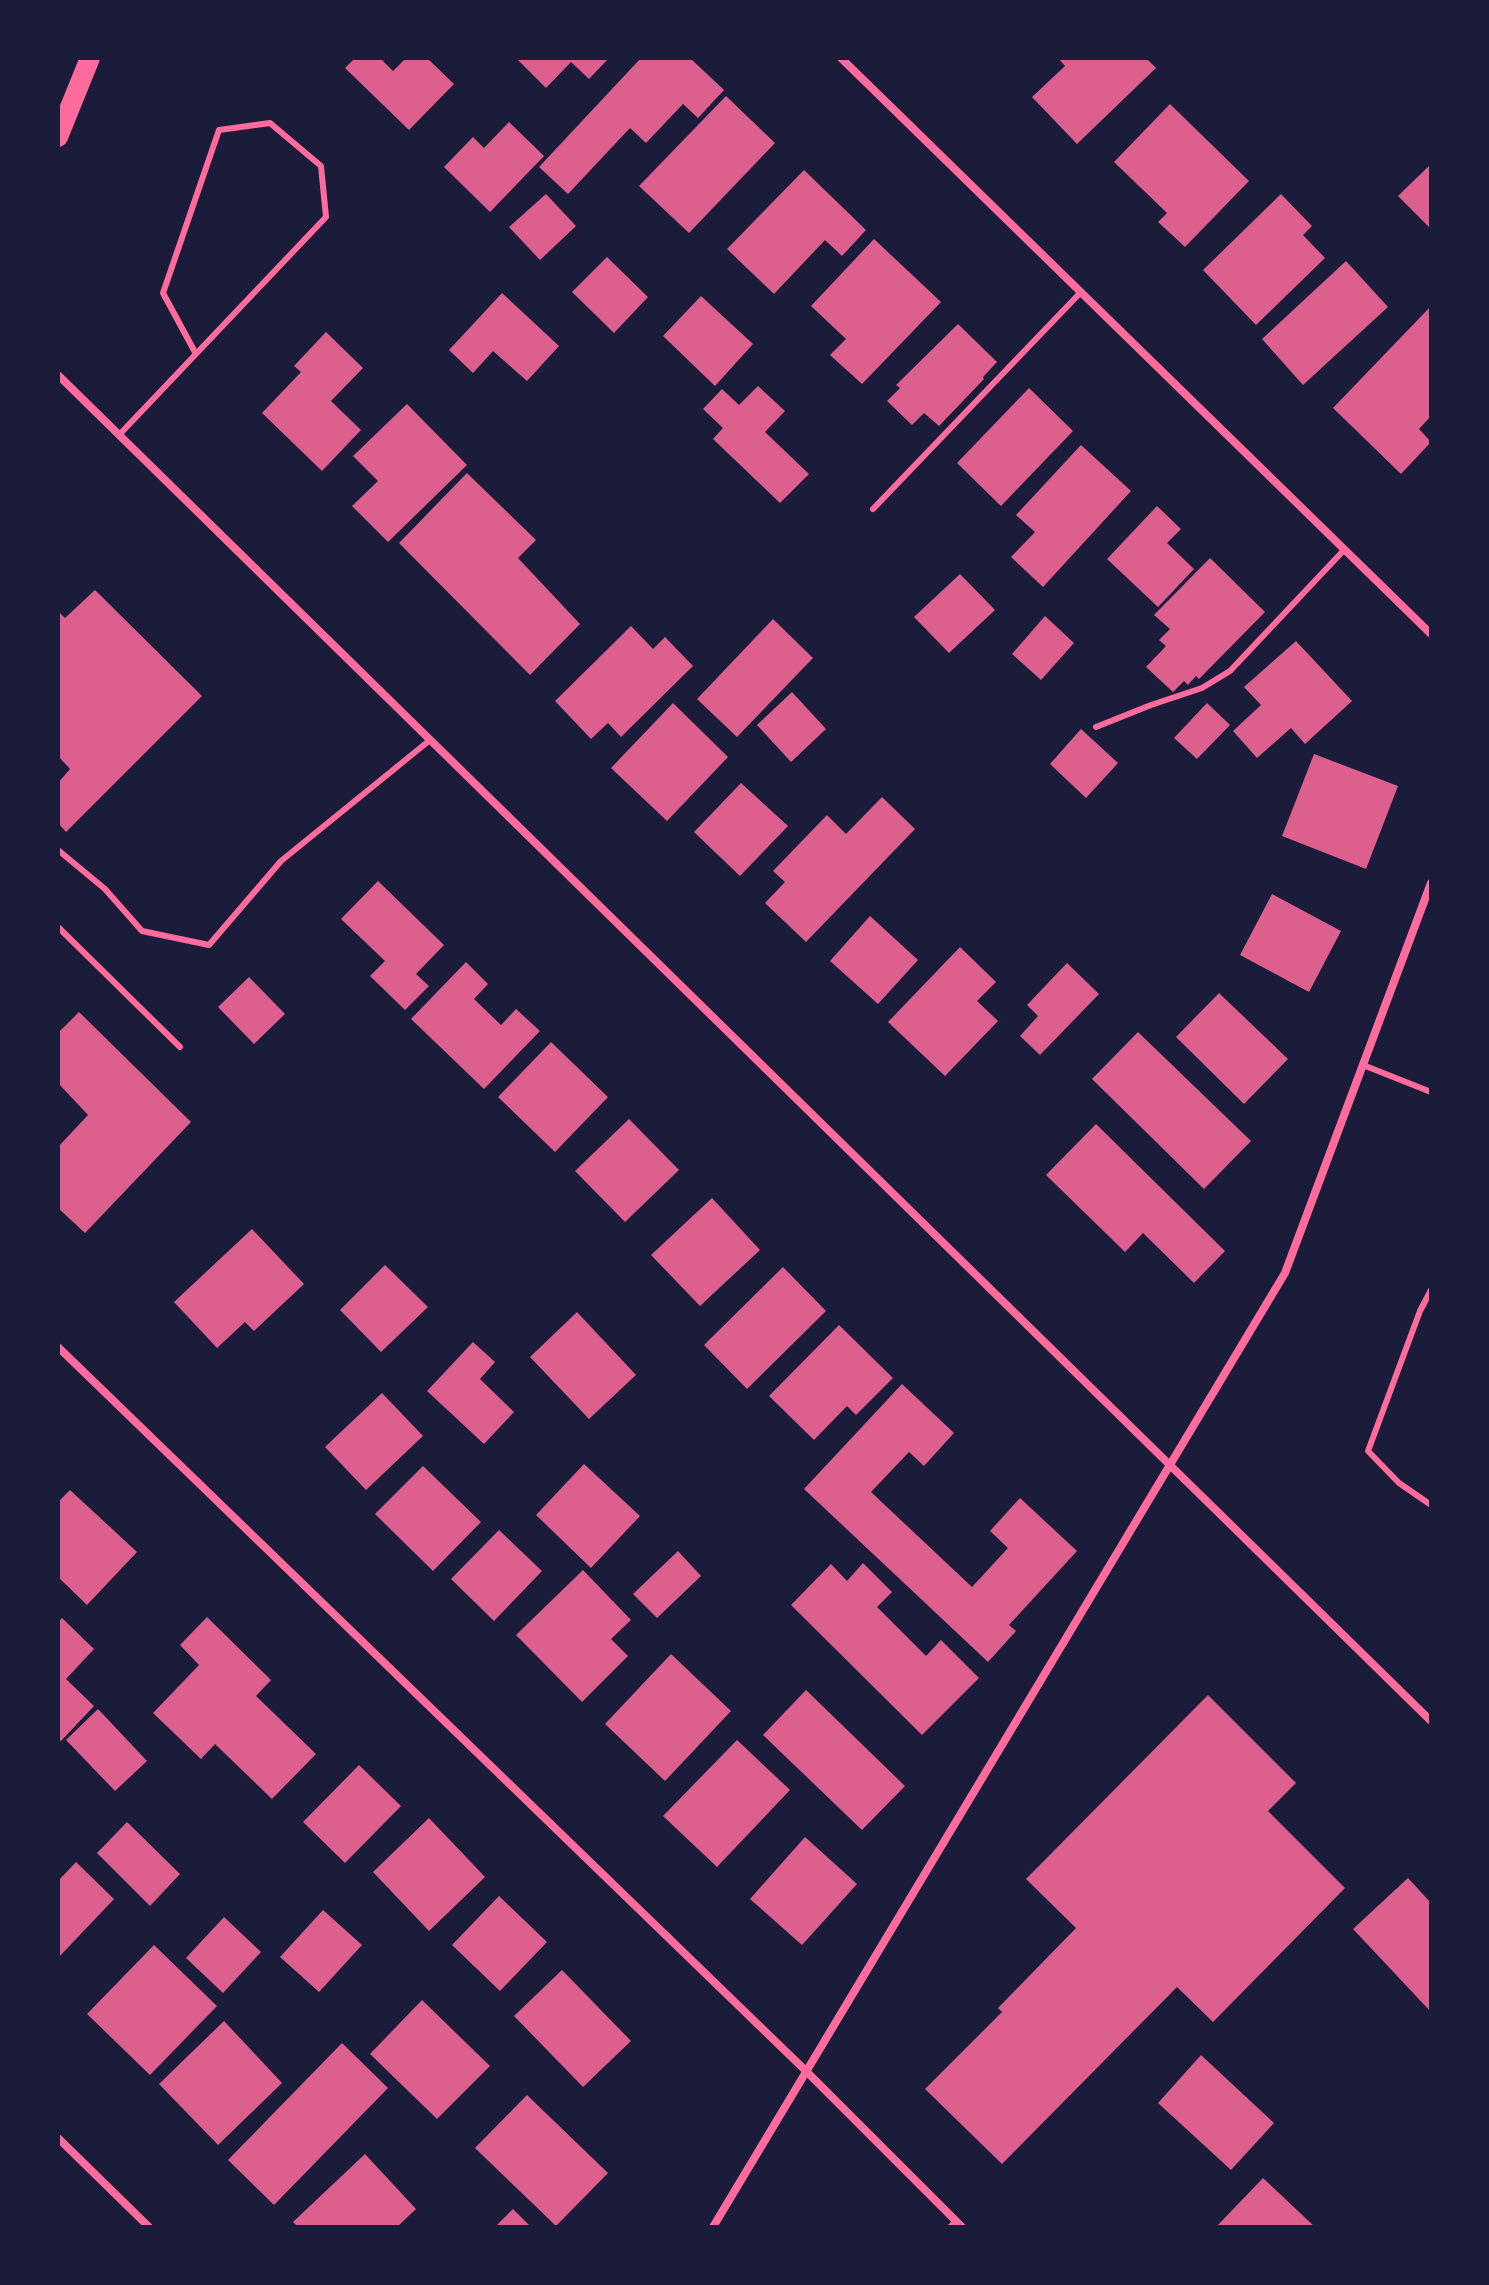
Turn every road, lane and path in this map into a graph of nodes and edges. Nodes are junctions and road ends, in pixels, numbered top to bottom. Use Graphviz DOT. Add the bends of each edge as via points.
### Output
graph roads {
  1 [pos="90,58"];
  2 [pos="841,58"];
  3 [pos="58,137"];
  4 [pos="1081,292"];
  5 [pos="196,354"];
  6 [pos="58,375"];
  7 [pos="119,435"];
  8 [pos="873,509"];
  9 [pos="1344,550"];
  10 [pos="1431,634"];
  11 [pos="1096,727"];
  12 [pos="430,740"];
  13 [pos="58,850"];
  14 [pos="1431,883"];
  15 [pos="58,928"];
  16 [pos="180,1047"];
  17 [pos="1363,1065"];
  18 [pos="1431,1092"];
  19 [pos="1431,1290"];
  20 [pos="58,1347"];
  21 [pos="1170,1467"];
  22 [pos="1431,1505"];
  23 [pos="1431,1721"];
  24 [pos="805,2070"];
  25 [pos="58,2138"];
  26 [pos="956,2225"];
  27 [pos="149,2227"];
  28 [pos="713,2227"];
  1 -- 3 [label="main road"];
  2 -- 4 [label="street"];
  4 -- 8 [label="lane"];
  4 -- 9 [label="street"];
  5 -- 5 [label="lane" via="326,217 321,166 270,123 219,130 163,293"];
  5 -- 7 [label="lane"];
  6 -- 7 [label="street"];
  7 -- 12 [label="street"];
  9 -- 10 [label="street"];
  9 -- 11 [label="lane" via="1230,671 1202,688"];
  12 -- 13 [label="lane" via="281,861 209,945 142,931 105,889"];
  12 -- 21 [label="street"];
  14 -- 17 [label="street"];
  15 -- 16 [label="lane"];
  17 -- 18 [label="lane"];
  17 -- 21 [label="street" via="1285,1273"];
  19 -- 22 [label="lane" via="1368,1451 1399,1483"];
  20 -- 24 [label="street"];
  21 -- 23 [label="street"];
  21 -- 24 [label="street"];
  24 -- 26 [label="street"];
  24 -- 28 [label="street"];
  25 -- 27 [label="street"];
}
